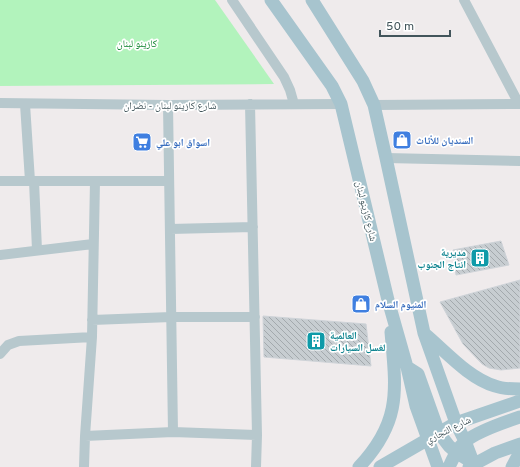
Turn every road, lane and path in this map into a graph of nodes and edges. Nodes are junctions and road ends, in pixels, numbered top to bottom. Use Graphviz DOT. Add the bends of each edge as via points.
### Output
graph roads {
  1 [pos="232,0"];
  2 [pos="271,0"];
  3 [pos="312,0"];
  4 [pos="464,0"];
  5 [pos="0,103"];
  6 [pos="25,104"];
  7 [pos="250,104"];
  8 [pos="294,104"];
  9 [pos="341,104"];
  10 [pos="520,104"];
  11 [pos="168,105"];
  12 [pos="374,105"];
  13 [pos="386,158"];
  14 [pos="520,160"];
  15 [pos="0,181"];
  16 [pos="32,181"];
  17 [pos="95,181"];
  18 [pos="169,181"];
  19 [pos="253,227"];
  20 [pos="170,229"];
  21 [pos="93,244"];
  22 [pos="37,250"];
  23 [pos="0,255"];
  24 [pos="388,300"];
  25 [pos="171,317"];
  26 [pos="255,317"];
  27 [pos="92,320"];
  28 [pos="424,333"];
  29 [pos="92,337"];
  30 [pos="0,354"];
  31 [pos="407,366"];
  32 [pos="520,389"];
  33 [pos="520,401"];
  34 [pos="520,417"];
  35 [pos="456,423"];
  36 [pos="173,432"];
  37 [pos="439,433"];
  38 [pos="257,435"];
  39 [pos="85,436"];
  40 [pos="427,439"];
  41 [pos="466,441"];
  42 [pos="520,444"];
  43 [pos="453,450"];
  44 [pos="520,452"];
  45 [pos="439,466"];
  46 [pos="473,466"];
  47 [pos="84,467"];
  48 [pos="256,467"];
  49 [pos="358,467"];
  50 [pos="380,467"];
  51 [pos="512,467"];
  1 -- 8 [label="street" via="284,77"];
  2 -- 9 [label="main road, شارع كازينو لبنان" via="332,86"];
  3 -- 12 [label="main road" via="359,75"];
  4 -- 10 [label="street"];
  5 -- 6 [label="street, شارع كازينو لبنان - نضران"];
  6 -- 11 [label="street, شارع كازينو لبنان - نضران"];
  6 -- 16 [label="street"];
  7 -- 8 [label="street, شارع كازينو لبنان - نضران"];
  7 -- 11 [label="street, شارع كازينو لبنان - نضران"];
  7 -- 19 [label="street"];
  8 -- 9 [label="street, شارع كازينو لبنان - نضران"];
  9 -- 24 [label="main road, شارع كازينو لبنان"];
  10 -- 12 [label="street"];
  11 -- 18 [label="street"];
  12 -- 13 [label="main road"];
  13 -- 14 [label="street"];
  13 -- 28 [label="main road"];
  15 -- 16 [label="street"];
  16 -- 17 [label="street"];
  16 -- 22 [label="street"];
  17 -- 18 [label="street"];
  17 -- 21 [label="street"];
  18 -- 20 [label="street"];
  19 -- 20 [label="street"];
  19 -- 26 [label="street"];
  20 -- 25 [label="street"];
  21 -- 22 [label="street"];
  21 -- 27 [label="street"];
  22 -- 23 [label="street"];
  24 -- 31 [label="main road, شارع كازينو لبنان"];
  24 -- 49 [label="main road" via="395,380 394,405 382,437"];
  25 -- 26 [label="street"];
  25 -- 27 [label="street"];
  25 -- 36 [label="street"];
  26 -- 38 [label="street"];
  27 -- 29 [label="street"];
  28 -- 32 [label="main road" via="462,367 481,380 497,387"];
  28 -- 35 [label="main road"];
  29 -- 30 [label="street" via="19,341 8,345"];
  29 -- 39 [label="street"];
  31 -- 37 [label="main road" via="418,374"];
  31 -- 40 [label="main road, شارع كازينو لبنان"];
  33 -- 35 [label="main road, شارع التجاري"];
  34 -- 41 [label="main road" via="499,424"];
  35 -- 37 [label="main road, شارع التجاري"];
  35 -- 41 [label="main road"];
  35 -- 43 [label="main road"];
  36 -- 38 [label="street"];
  36 -- 39 [label="street"];
  37 -- 40 [label="main road, شارع التجاري"];
  37 -- 43 [label="main road"];
  38 -- 48 [label="street"];
  39 -- 47 [label="street"];
  40 -- 45 [label="main road, شارع كازينو لبنان"];
  40 -- 50 [label="main road, شارع التجاري"];
  41 -- 43 [label="main road"];
  41 -- 46 [label="main road"];
  42 -- 46 [label="main road" via="495,453"];
  43 -- 45 [label="main road" via="444,456"];
  43 -- 46 [label="main road"];
  44 -- 51 [label="main road"];
}
